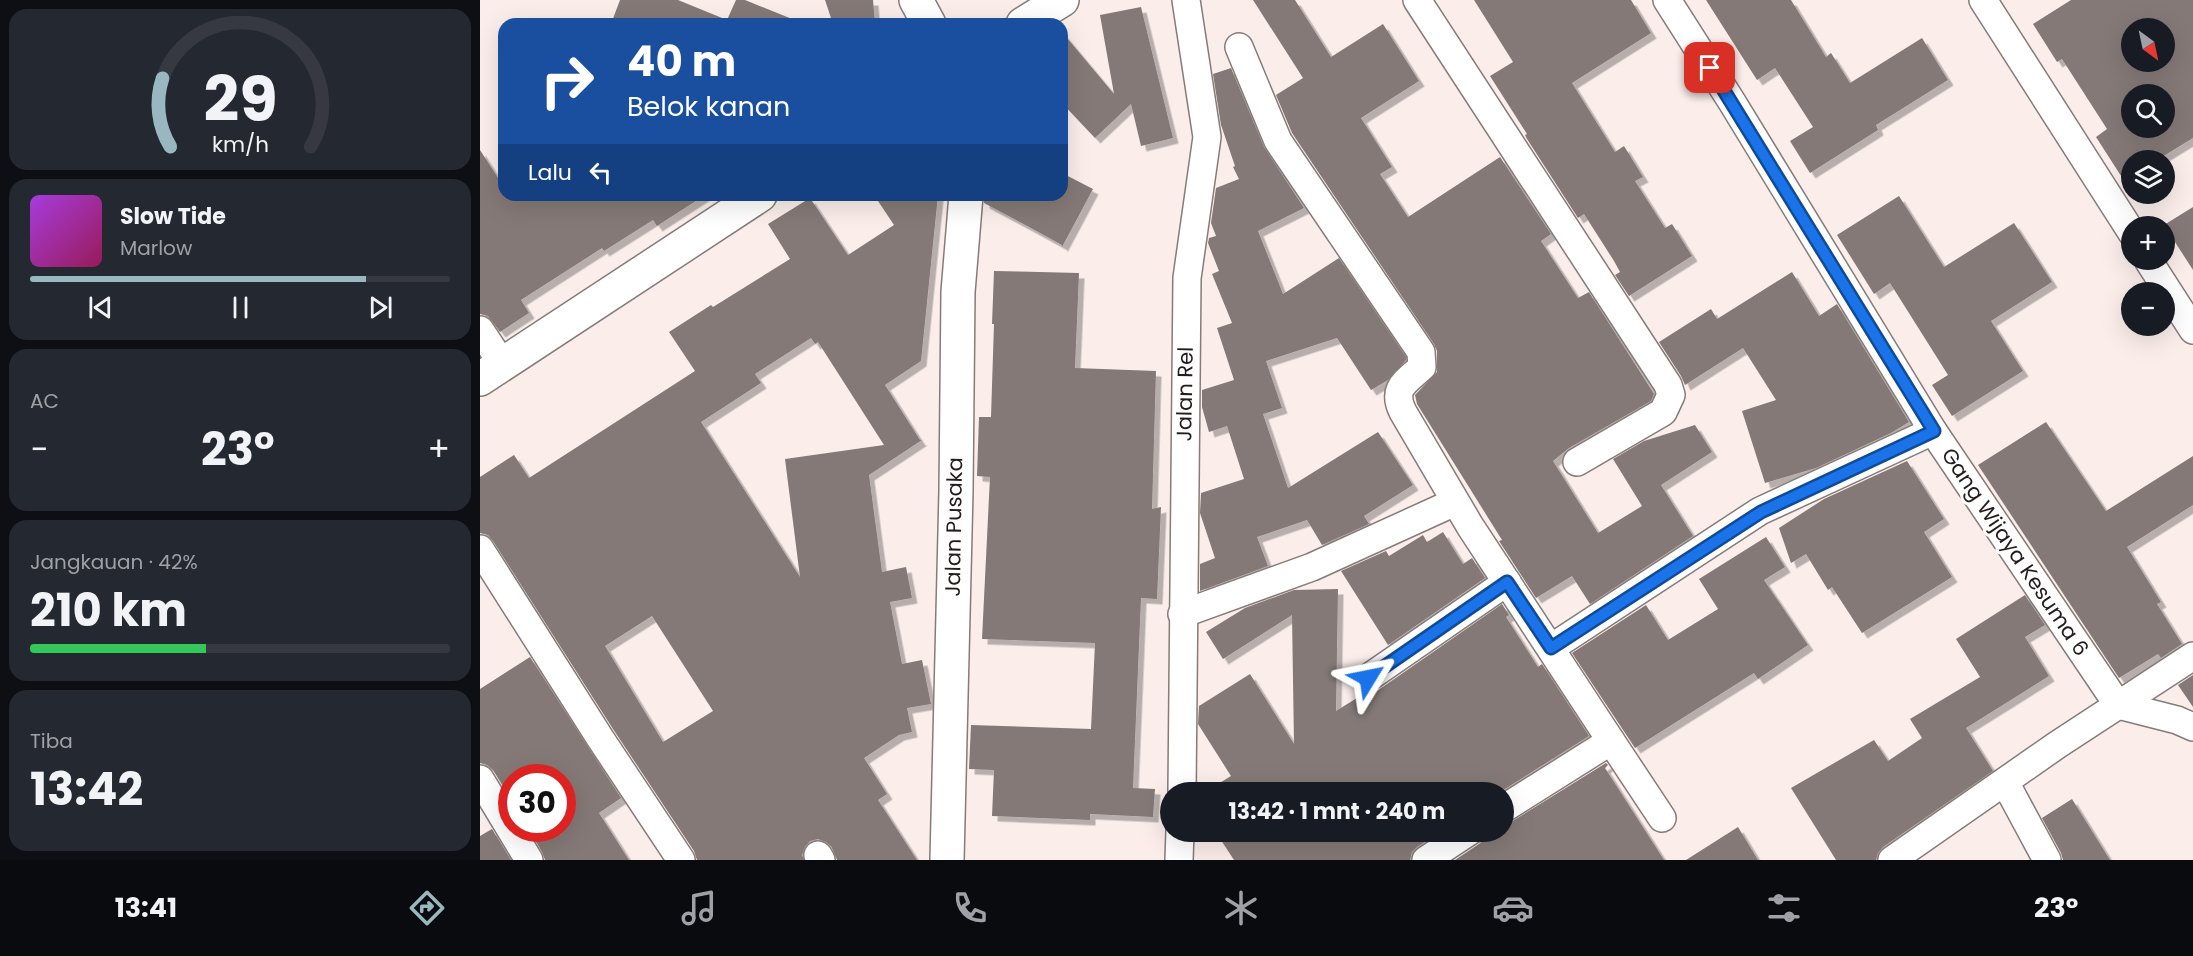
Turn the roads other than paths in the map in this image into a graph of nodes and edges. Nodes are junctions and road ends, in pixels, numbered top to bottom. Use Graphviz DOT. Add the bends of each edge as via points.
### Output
graph roads {
  1 [pos="916,0"];
  2 [pos="1062,0"];
  3 [pos="1186,0"];
  4 [pos="1417,0"];
  5 [pos="1666,0"];
  6 [pos="1983,0"];
  7 [pos="926,18"];
  8 [pos="1033,18"];
  9 [pos="1239,47"];
  10 [pos="751,201"];
  11 [pos="966,201"];
  12 [pos="2121,216"];
  13 [pos="2154,270"];
  14 [pos="480,330"];
  15 [pos="2193,330"];
  16 [pos="491,372"];
  17 [pos="1934,431"];
  18 [pos="1577,462"];
  19 [pos="1455,502"];
  20 [pos="480,549"];
  21 [pos="1507,582"];
  22 [pos="1182,614"];
  23 [pos="1551,648"];
  24 [pos="2193,656"];
  25 [pos="1368,678"];
  26 [pos="2118,705"];
  27 [pos="2193,727"];
  28 [pos="1611,741"];
  29 [pos="480,779"];
  30 [pos="1182,782"];
  31 [pos="2005,782"];
  32 [pos="1514,802"];
  33 [pos="1662,818"];
  34 [pos="1180,842"];
  35 [pos="1453,842"];
  36 [pos="529,860"];
  37 [pos="681,860"];
  38 [pos="947,860"];
  39 [pos="1179,860"];
  40 [pos="1426,860"];
  41 [pos="1892,860"];
  42 [pos="2047,860"];
  1 -- 7 [label="main road"];
  2 -- 8 [label="main road"];
  3 -- 22 [label="street, Jalan Rel" via="1207,137 1186,278"];
  4 -- 18 [label="street" via="1668,385 1671,395 1663,412"];
  5 -- 17 [label="street, Gang Wijaya Kesuma 6"];
  6 -- 12 [label="street"];
  9 -- 19 [label="street" via="1278,141 1421,352 1422,367 1397,396"];
  10 -- 16 [label="main road"];
  11 -- 38 [label="main road, Jalan Pusaka" via="958,292"];
  13 -- 15 [label="street"];
  14 -- 16 [label="street"];
  17 -- 23 [label="street" via="1761,512"];
  17 -- 26 [label="street, Gang Wijaya Kesuma 6"];
  19 -- 21 [label="street"];
  19 -- 22 [label="street" via="1312,567"];
  20 -- 37 [label="street"];
  21 -- 23 [label="street"];
  21 -- 25 [label="street"];
  22 -- 30 [label="street, Jalan Rel"];
  23 -- 28 [label="street"];
  24 -- 26 [label="street"];
  26 -- 27 [label="street"];
  26 -- 31 [label="street"];
  28 -- 32 [label="street"];
  28 -- 33 [label="street"];
  29 -- 36 [label="street"];
  31 -- 41 [label="street"];
  31 -- 42 [label="street"];
  34 -- 39 [label="street"];
  35 -- 40 [label="street"];
}
